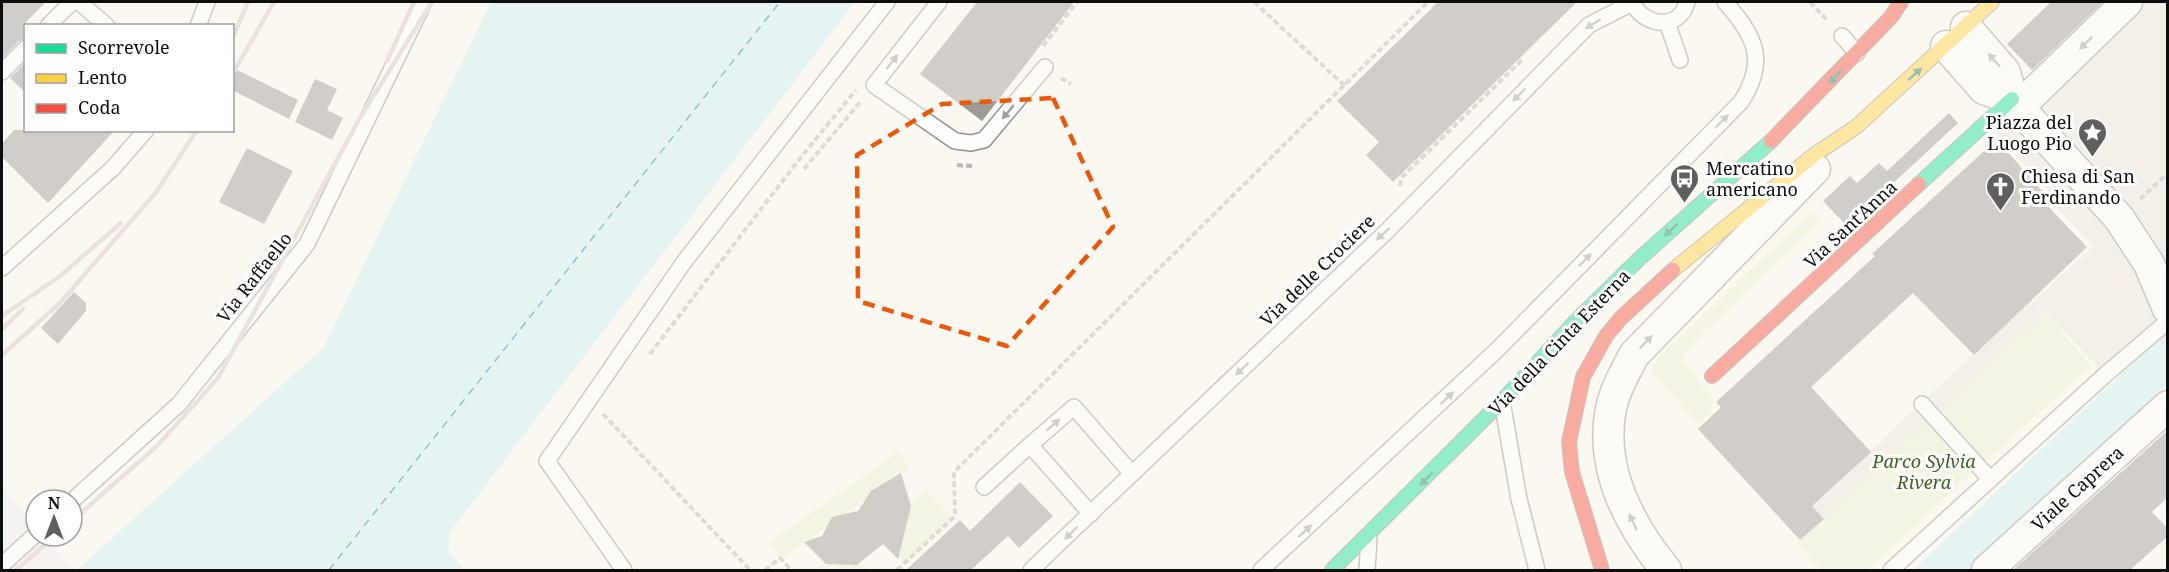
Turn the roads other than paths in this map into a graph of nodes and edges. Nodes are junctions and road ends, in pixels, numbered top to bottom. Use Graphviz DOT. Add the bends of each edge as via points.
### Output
graph roads {
  1 [pos="72,2"];
  2 [pos="79,2"];
  3 [pos="207,2"];
  4 [pos="423,2"];
  5 [pos="887,2"];
  6 [pos="939,2"];
  7 [pos="1632,2"];
  8 [pos="1687,2"];
  9 [pos="1725,2"];
  10 [pos="1901,2"];
  11 [pos="1992,2"];
  12 [pos="2127,2"];
  13 [pos="1667,22"];
  14 [pos="50,24"];
  15 [pos="105,24"];
  16 [pos="199,24"];
  17 [pos="1842,36"];
  18 [pos="1956,36"];
  19 [pos="24,50"];
  20 [pos="1857,53"];
  21 [pos="1680,60"];
  22 [pos="1045,67"];
  23 [pos="2,72"];
  24 [pos="2016,103"];
  25 [pos="1793,121"];
  26 [pos="1856,127"];
  27 [pos="144,132"];
  28 [pos="1747,181"];
  29 [pos="1726,208"];
  30 [pos="1691,253"];
  31 [pos="2,268"];
  32 [pos="2168,309"];
  33 [pos="2168,321"];
  34 [pos="1712,376"];
  35 [pos="1502,401"];
  36 [pos="1922,404"];
  37 [pos="2168,406"];
  38 [pos="1030,445"];
  39 [pos="1132,474"];
  40 [pos="1990,479"];
  41 [pos="984,487"];
  42 [pos="84,490"];
  43 [pos="1090,514"];
  44 [pos="1370,536"];
  45 [pos="24,545"];
  46 [pos="2,565"];
  47 [pos="1337,568"];
  48 [pos="624,570"];
  49 [pos="1031,570"];
  50 [pos="1261,570"];
  51 [pos="1367,570"];
  52 [pos="1537,570"];
  53 [pos="1602,570"];
  54 [pos="1666,570"];
  55 [pos="1891,570"];
  56 [pos="1988,570"];
  1 -- 14 [label="lane"];
  2 -- 15 [label="lane"];
  3 -- 16 [label="lane"];
  4 -- 42 [label="lane, Via Raffaello" via="307,243 179,404"];
  5 -- 48 [label="lane" via="684,262 547,461"];
  22 -- 6 [label="lane, one-way" via="984,140 955,141 874,85"];
  7 -- 13 [label="lane" via="1646,20"];
  7 -- 39 [label="lane, Via delle Crociere, one-way" via="1589,25 1386,232"];
  8 -- 13 [label="lane" via="1677,17"];
  50 -- 9 [label="lane, one-way" via="1499,348 1741,102 1752,84 1754,42 1748,27"];
  10 -- 20 [label="main road, Via della Cinta Esterna"];
  11 -- 18 [label="main road, Via della Cinta Esterna"];
  12 -- 24 [label="street, one-way"];
  13 -- 21 [label="lane"];
  17 -- 20 [label="lane"];
  18 -- 24 [label="street" via="1984,88"];
  26 -- 18 [label="main road, Via della Cinta Esterna, one-way"];
  19 -- 23 [label="lane"];
  20 -- 25 [label="main road, Via della Cinta Esterna, one-way"];
  24 -- 32 [label="street" via="2119,218 2150,264"];
  24 -- 34 [label="main road, Via Sant'Anna"];
  25 -- 28 [label="main road, Via della Cinta Esterna"];
  25 -- 35 [label="main road, Via della Cinta Esterna, one-way" via="1639,259"];
  26 -- 30 [label="main road, Via della Cinta Esterna" via="1814,155"];
  54 -- 26 [label="street, Via della Cinta Esterna, one-way" via="1642,542 1614,480 1608,445 1618,383 1634,355"];
  27 -- 31 [label="lane" via="113,168"];
  29 -- 30 [label="main road, Via della Cinta Esterna"];
  30 -- 53 [label="main road, Via della Cinta Esterna" via="1606,336 1587,368 1577,396 1569,442 1572,472"];
  33 -- 40 [label="lane"];
  35 -- 44 [label="main road, Via della Cinta Esterna, one-way"];
  35 -- 52 [label="lane"];
  36 -- 40 [label="lane"];
  37 -- 56 [label="street, Viale Caprera"];
  38 -- 39 [label="lane, one-way" via="1074,407"];
  38 -- 41 [label="lane"];
  38 -- 43 [label="lane"];
  39 -- 43 [label="lane, Via delle Crociere"];
  40 -- 55 [label="lane"];
  43 -- 49 [label="lane, Via delle Crociere, one-way"];
  44 -- 47 [label="main road, Via della Cinta Esterna"];
  44 -- 51 [label="lane"];
  45 -- 46 [label="lane"];
}
